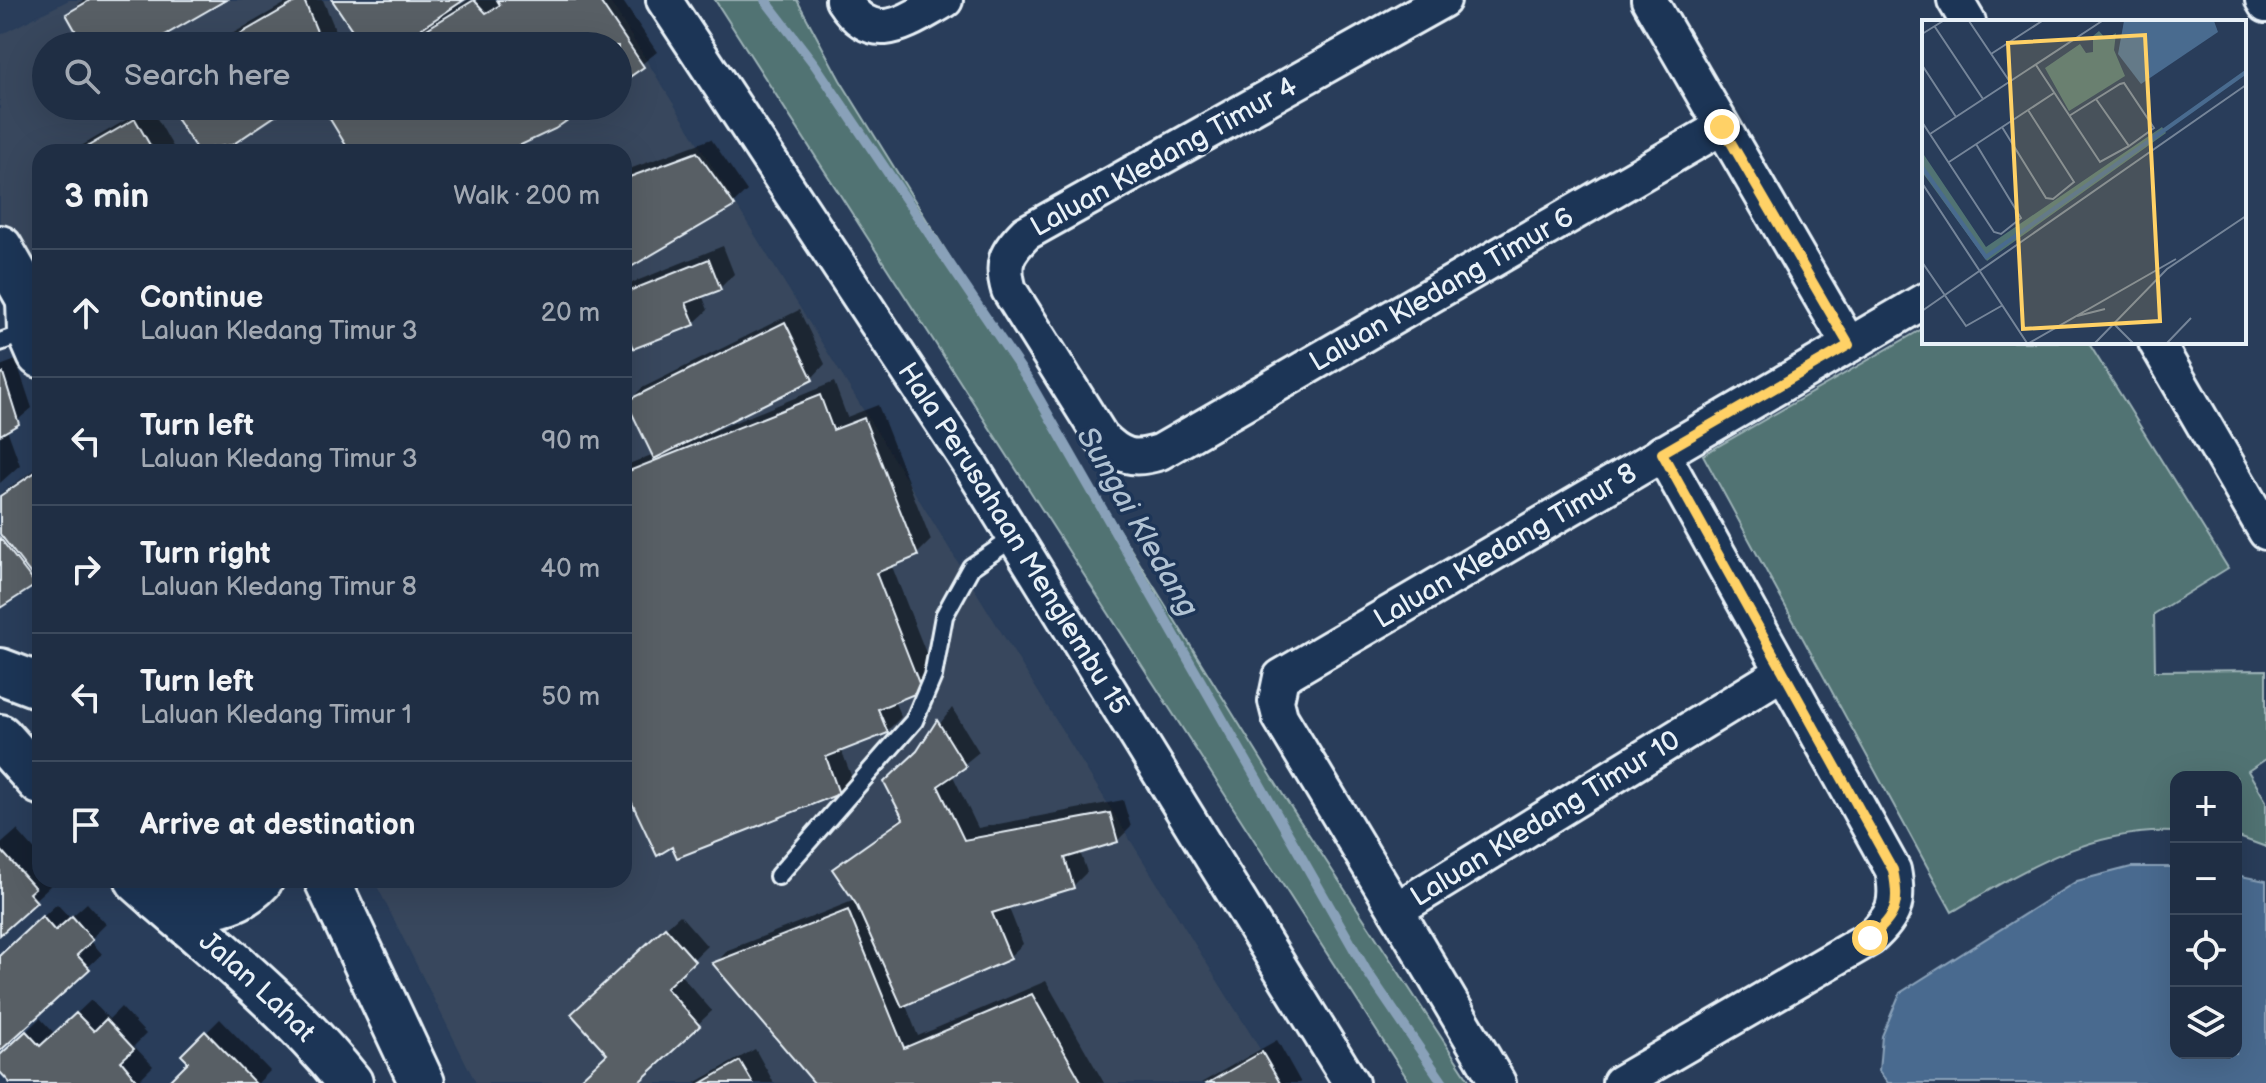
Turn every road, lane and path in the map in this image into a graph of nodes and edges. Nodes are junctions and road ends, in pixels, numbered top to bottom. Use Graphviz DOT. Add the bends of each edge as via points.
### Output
graph roads {
  1 [pos="664,0"];
  2 [pos="843,0"];
  3 [pos="945,0"];
  4 [pos="1443,0"];
  5 [pos="1649,0"];
  6 [pos="1955,0"];
  7 [pos="1967,20"];
  8 [pos="1722,127"];
  9 [pos="0,248"];
  10 [pos="1922,302"];
  11 [pos="28,327"];
  12 [pos="2157,344"];
  13 [pos="1849,345"];
  14 [pos="1160,452"];
  15 [pos="1662,453"];
  16 [pos="2266,532"];
  17 [pos="1015,537"];
  18 [pos="0,671"];
  19 [pos="1783,672"];
  20 [pos="32,683"];
  21 [pos="0,737"];
  22 [pos="32,773"];
  23 [pos="778,876"];
  24 [pos="253,888"];
  25 [pos="331,888"];
  26 [pos="148,889"];
  27 [pos="1396,910"];
  28 [pos="350,1083"];
  29 [pos="422,1083"];
  30 [pos="1351,1083"];
  31 [pos="1498,1083"];
  32 [pos="1620,1083"];
  1 -- 17 [label="street, Hala Perusahaan Menglembu 15"];
  2 -- 3 [label="street" via="856,20 878,28 906,22"];
  4 -- 14 [label="street, Laluan Kledang Timur 4" via="1026,233 1008,250 1003,267 1009,290 1101,437 1118,454 1140,459"];
  5 -- 8 [label="street"];
  6 -- 7 [label="street"];
  8 -- 13 [label="street"];
  8 -- 14 [label="street, Laluan Kledang Timur 6"];
  9 -- 11 [label="main road"];
  10 -- 13 [label="street, Laluan Kledang Timur 8"];
  12 -- 16 [label="street"];
  13 -- 15 [label="street, Laluan Kledang Timur 8"];
  15 -- 19 [label="street"];
  15 -- 27 [label="street, Laluan Kledang Timur 8" via="1281,677 1276,701 1280,717"];
  17 -- 23 [label="lane" via="971,567 964,579 944,616 933,676 914,721"];
  17 -- 30 [label="street, Hala Perusahaan Menglembu 15"];
  18 -- 20 [label="main road"];
  19 -- 27 [label="street, Laluan Kledang Timur 10"];
  19 -- 32 [label="street" via="1893,870 1898,896 1890,920 1870,938"];
  21 -- 22 [label="main road"];
  24 -- 26 [label="main road" via="227,903 194,907"];
  25 -- 29 [label="main road"];
  26 -- 28 [label="main road, Jalan Lahat" via="323,1049"];
  27 -- 31 [label="street, Laluan Kledang Timur 10"];
}
